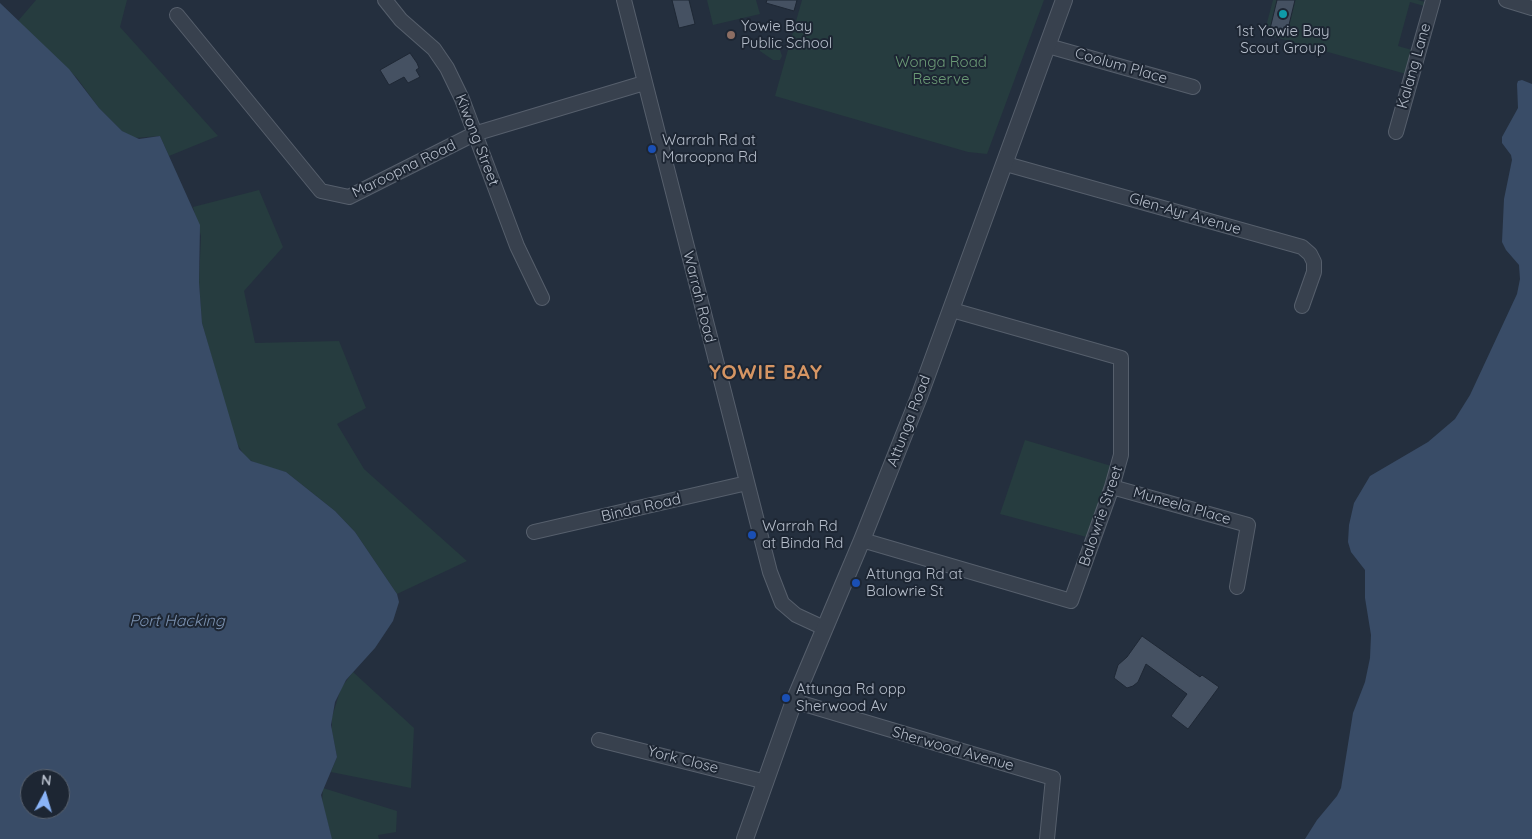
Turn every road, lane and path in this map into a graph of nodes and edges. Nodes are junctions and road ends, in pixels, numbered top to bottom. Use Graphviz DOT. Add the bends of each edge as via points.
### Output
graph roads {
  1 [pos="384,0"];
  2 [pos="624,0"];
  3 [pos="1064,0"];
  4 [pos="1433,0"];
  5 [pos="1506,0"];
  6 [pos="1532,8"];
  7 [pos="177,16"];
  8 [pos="1048,46"];
  9 [pos="644,83"];
  10 [pos="1193,87"];
  11 [pos="1396,132"];
  12 [pos="474,134"];
  13 [pos="1006,164"];
  14 [pos="542,298"];
  15 [pos="1302,306"];
  16 [pos="952,310"];
  17 [pos="747,483"];
  18 [pos="1112,487"];
  19 [pos="534,532"];
  20 [pos="862,540"];
  21 [pos="1237,587"];
  22 [pos="824,628"];
  23 [pos="794,701"];
  24 [pos="599,740"];
  25 [pos="766,782"];
  26 [pos="745,839"];
  27 [pos="1047,839"];
  1 -- 12 [label="street, Kiwong Street" via="400,20 434,49 447,68"];
  2 -- 9 [label="street, Warrah Road"];
  3 -- 8 [label="street, Attunga Road"];
  4 -- 11 [label="street, Kalang Lane"];
  5 -- 6 [label="street"];
  7 -- 12 [label="street, Maroopna Road" via="321,191 349,197"];
  8 -- 10 [label="street, Coolum Place"];
  8 -- 13 [label="street, Attunga Road"];
  9 -- 12 [label="street, Maroopna Road"];
  9 -- 17 [label="street, Warrah Road"];
  12 -- 14 [label="street, Kiwong Street" via="517,246"];
  13 -- 15 [label="street, Glen-Ayr Avenue" via="1302,247 1314,262 1314,272"];
  13 -- 16 [label="street, Attunga Road"];
  16 -- 18 [label="street, Balowrie Street" via="1121,358 1121,455"];
  16 -- 20 [label="street, Attunga Road"];
  17 -- 19 [label="street, Binda Road"];
  17 -- 22 [label="street, Warrah Road" via="770,572 782,603 796,615"];
  18 -- 20 [label="street, Balowrie Street" via="1071,600"];
  18 -- 21 [label="street, Muneela Place" via="1248,525"];
  20 -- 22 [label="street, Attunga Road"];
  22 -- 23 [label="street, Attunga Road"];
  23 -- 25 [label="street, Attunga Road"];
  23 -- 27 [label="street, Sherwood Avenue" via="1053,778"];
  24 -- 25 [label="street, York Close"];
  25 -- 26 [label="street, Attunga Road"];
}
